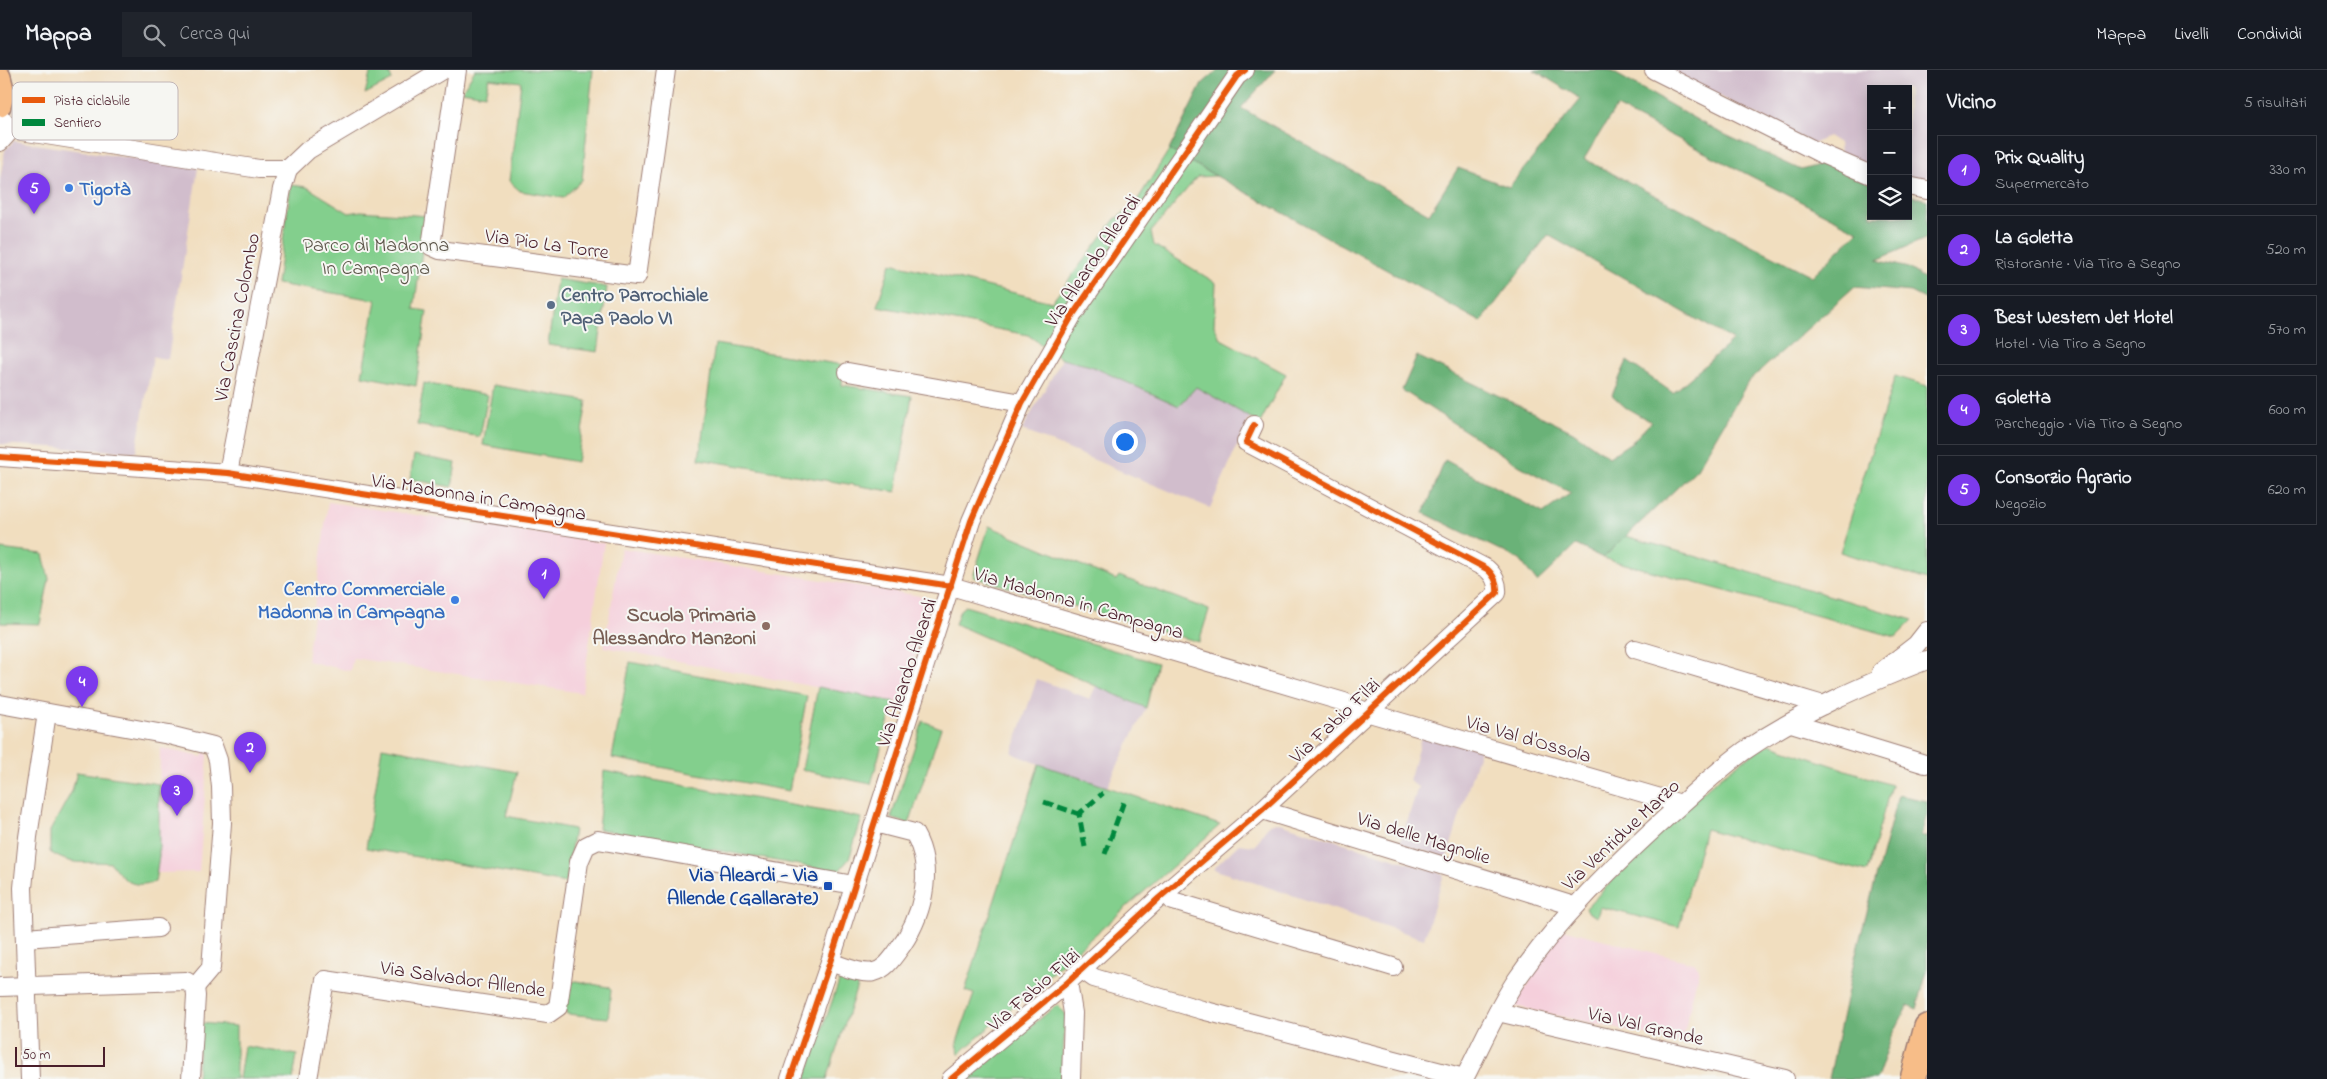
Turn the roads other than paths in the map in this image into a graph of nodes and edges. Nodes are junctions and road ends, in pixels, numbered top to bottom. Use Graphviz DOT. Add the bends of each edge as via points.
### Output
graph roads {
  1 [pos="442,70"];
  2 [pos="457,70"];
  3 [pos="666,70"];
  4 [pos="1245,70"];
  5 [pos="1654,70"];
  6 [pos="2,77"];
  7 [pos="0,106"];
  8 [pos="69,140"];
  9 [pos="288,169"];
  10 [pos="1867,173"];
  11 [pos="1912,187"];
  12 [pos="1927,190"];
  13 [pos="848,372"];
  14 [pos="1022,403"];
  15 [pos="1254,425"];
  16 [pos="0,457"];
  17 [pos="228,473"];
  18 [pos="951,586"];
  19 [pos="1927,632"];
  20 [pos="1636,650"];
  21 [pos="1927,660"];
  22 [pos="1867,683"];
  23 [pos="0,704"];
  24 [pos="1823,705"];
  25 [pos="1366,712"];
  26 [pos="47,713"];
  27 [pos="1791,722"];
  28 [pos="1925,764"];
  29 [pos="1681,804"];
  30 [pos="1262,810"];
  31 [pos="875,823"];
  32 [pos="854,886"];
  33 [pos="1166,893"];
  34 [pos="1574,906"];
  35 [pos="158,928"];
  36 [pos="25,938"];
  37 [pos="830,962"];
  38 [pos="1393,967"];
  39 [pos="1081,970"];
  40 [pos="1068,982"];
  41 [pos="26,986"];
  42 [pos="0,987"];
  43 [pos="195,987"];
  44 [pos="1498,1012"];
  45 [pos="1927,1027"];
  46 [pos="1914,1072"];
  47 [pos="30,1079"];
  48 [pos="191,1079"];
  49 [pos="308,1079"];
  50 [pos="790,1079"];
  51 [pos="951,1079"];
  52 [pos="1070,1079"];
  53 [pos="1464,1079"];
  54 [pos="1785,1079"];
  1 -- 9 [label="street" via="308,150"];
  2 -- 3 [label="street, Via Pio La Torre" via="431,246 440,250 637,276"];
  4 -- 14 [label="street, Via Aleardo Aleardi" via="1232,84 1072,316"];
  5 -- 10 [label="street"];
  6 -- 7 [label="main road" via="4,93"];
  8 -- 9 [label="street" via="259,170"];
  9 -- 17 [label="street, Via Cascina Colombo"];
  11 -- 12 [label="street"];
  13 -- 14 [label="street"];
  14 -- 18 [label="street, Via Aleardo Aleardi" via="971,522"];
  15 -- 25 [label="street, Via Fabio Filzi" via="1246,442 1492,573 1498,587 1497,593"];
  16 -- 17 [label="street, Via Madonna in Campagna"];
  17 -- 18 [label="street, Via Madonna in Campagna"];
  18 -- 25 [label="street, Via Madonna in Campagna" via="1344,702"];
  18 -- 31 [label="street, Via Aleardo Aleardi"];
  19 -- 22 [label="street, Via Ventidue Marzo" via="1916,645"];
  20 -- 24 [label="street"];
  21 -- 22 [label="street, Via Ventidue Marzo"];
  22 -- 24 [label="street, Via Ventidue Marzo"];
  23 -- 26 [label="street"];
  24 -- 27 [label="street, Via Ventidue Marzo"];
  25 -- 29 [label="street, Via Val d'Ossola"];
  25 -- 30 [label="street, Via Fabio Filzi"];
  26 -- 36 [label="street" via="23,888"];
  26 -- 43 [label="street" via="213,746 218,760 222,823 213,949 211,968"];
  27 -- 28 [label="street"];
  27 -- 29 [label="street, Via Ventidue Marzo" via="1743,752"];
  29 -- 34 [label="street, Via Ventidue Marzo"];
  30 -- 33 [label="street, Via Fabio Filzi"];
  30 -- 34 [label="street, Via delle Magnolie"];
  31 -- 32 [label="street, Via Aleardo Aleardi"];
  31 -- 37 [label="street" via="914,833 920,844 925,876 919,911 900,948 888,964 877,971 870,973"];
  32 -- 37 [label="street, Via Aleardo Aleardi"];
  32 -- 49 [label="street, Via Salvador Allende" via="598,840 586,846 579,862 558,1007 548,1014 325,980"];
  33 -- 38 [label="street" via="1173,902"];
  33 -- 39 [label="street, Via Fabio Filzi"];
  34 -- 44 [label="street, Via Ventidue Marzo" via="1516,980"];
  35 -- 36 [label="street"];
  36 -- 41 [label="street"];
  37 -- 50 [label="street, Via Aleardo Aleardi"];
  39 -- 40 [label="street, Via Fabio Filzi"];
  39 -- 53 [label="street, Via Fabio Filzi" via="1094,978 1202,1010"];
  40 -- 51 [label="street, Via Fabio Filzi"];
  40 -- 52 [label="street" via="1073,1013"];
  41 -- 42 [label="street"];
  41 -- 43 [label="street" via="186,981"];
  41 -- 47 [label="street"];
  43 -- 48 [label="street"];
  44 -- 53 [label="street, Via Ventidue Marzo"];
  44 -- 54 [label="street, Via Val Grande"];
  45 -- 46 [label="highway"];
}
